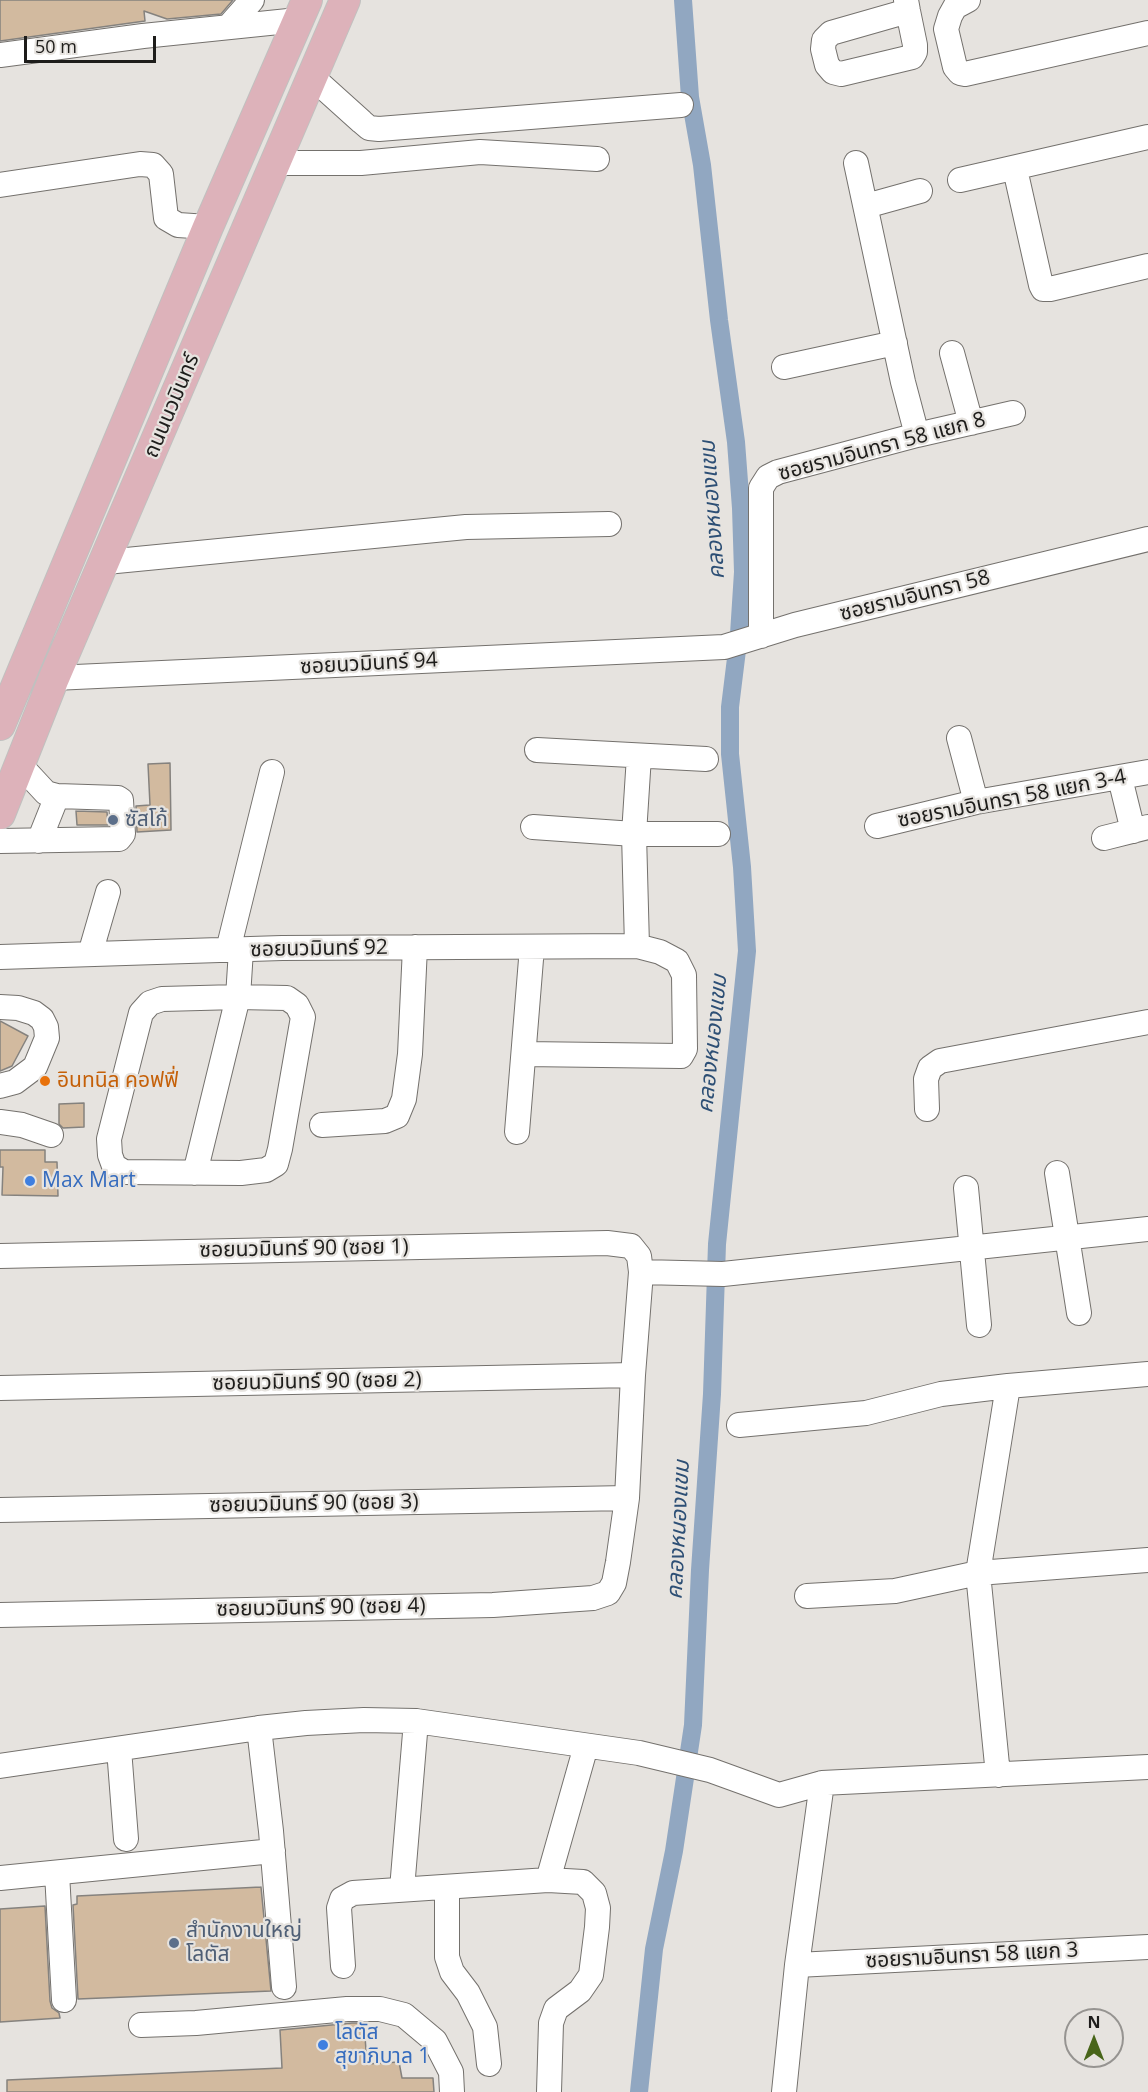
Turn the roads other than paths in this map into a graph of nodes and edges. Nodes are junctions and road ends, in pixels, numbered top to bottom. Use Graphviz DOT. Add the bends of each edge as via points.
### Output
graph roads {
  1 [pos="252,0"];
  2 [pos="345,0"];
  3 [pos="968,0"];
  4 [pos="303,10"];
  5 [pos="229,26"];
  6 [pos="1148,33"];
  7 [pos="0,56"];
  8 [pos="312,77"];
  9 [pos="681,105"];
  10 [pos="1148,137"];
  11 [pos="597,159"];
  12 [pos="275,163"];
  13 [pos="856,163"];
  14 [pos="1015,169"];
  15 [pos="960,180"];
  16 [pos="0,185"];
  17 [pos="920,191"];
  18 [pos="866,206"];
  19 [pos="208,227"];
  20 [pos="1148,266"];
  21 [pos="895,343"];
  22 [pos="952,353"];
  23 [pos="784,367"];
  24 [pos="1013,413"];
  25 [pos="971,423"];
  26 [pos="917,435"];
  27 [pos="609,524"];
  28 [pos="1148,539"];
  29 [pos="106,562"];
  30 [pos="758,637"];
  31 [pos="683,649"];
  32 [pos="24,665"];
  33 [pos="54,678"];
  34 [pos="2,716"];
  35 [pos="959,738"];
  36 [pos="537,750"];
  37 [pos="639,756"];
  38 [pos="706,759"];
  39 [pos="20,765"];
  40 [pos="272,772"];
  41 [pos="1148,772"];
  42 [pos="1120,778"];
  43 [pos="57,796"];
  44 [pos="976,802"];
  45 [pos="0,814"];
  46 [pos="877,826"];
  47 [pos="533,827"];
  48 [pos="1141,829"];
  49 [pos="634,834"];
  50 [pos="718,834"];
  51 [pos="1104,838"];
  52 [pos="0,841"];
  53 [pos="39,841"];
  54 [pos="108,892"];
  55 [pos="415,947"];
  56 [pos="532,947"];
  57 [pos="649,949"];
  58 [pos="234,950"];
  59 [pos="90,954"];
  60 [pos="0,957"];
  61 [pos="238,997"];
  62 [pos="0,1007"];
  63 [pos="1148,1022"];
  64 [pos="524,1054"];
  65 [pos="0,1086"];
  66 [pos="927,1109"];
  67 [pos="0,1122"];
  68 [pos="322,1125"];
  69 [pos="517,1132"];
  70 [pos="51,1135"];
  71 [pos="195,1173"];
  72 [pos="1057,1173"];
  73 [pos="966,1188"];
  74 [pos="1148,1228"];
  75 [pos="1066,1237"];
  76 [pos="972,1248"];
  77 [pos="0,1256"];
  78 [pos="641,1272"];
  79 [pos="1079,1313"];
  80 [pos="980,1325"];
  81 [pos="1148,1374"];
  82 [pos="633,1375"];
  83 [pos="1008,1386"];
  84 [pos="0,1388"];
  85 [pos="739,1425"];
  86 [pos="627,1498"];
  87 [pos="0,1510"];
  88 [pos="1148,1560"];
  89 [pos="978,1573"];
  90 [pos="807,1596"];
  91 [pos="0,1614"];
  92 [pos="416,1721"];
  93 [pos="259,1728"];
  94 [pos="586,1746"];
  95 [pos="119,1749"];
  96 [pos="0,1766"];
  97 [pos="1148,1767"];
  98 [pos="998,1775"];
  99 [pos="822,1783"];
  100 [pos="126,1839"];
  101 [pos="272,1841"];
  102 [pos="57,1873"];
  103 [pos="0,1878"];
  104 [pos="548,1880"];
  105 [pos="447,1887"];
  106 [pos="402,1889"];
  107 [pos="1148,1947"];
  108 [pos="796,1965"];
  109 [pos="343,1966"];
  110 [pos="284,1987"];
  111 [pos="64,2000"];
  112 [pos="141,2025"];
  113 [pos="489,2064"];
  114 [pos="452,2092"];
  115 [pos="549,2092"];
  116 [pos="783,2092"];
  1 -- 5 [label="street"];
  2 -- 8 [label="main road, ถนนนวมินทร์"];
  3 -- 6 [label="street" via="955,7 946,28 955,68 965,74"];
  4 -- 5 [label="street"];
  4 -- 19 [label="main road, ถนนนวมินทร์"];
  5 -- 7 [label="street"];
  8 -- 9 [label="street" via="369,128 379,129"];
  8 -- 12 [label="main road, ถนนนวมินทร์"];
  10 -- 14 [label="street"];
  11 -- 12 [label="street" via="480,152 361,163"];
  12 -- 29 [label="main road, ถนนนวมินทร์"];
  13 -- 18 [label="street"];
  14 -- 15 [label="street"];
  14 -- 20 [label="street" via="1043,289"];
  16 -- 19 [label="street" via="153,165 161,174 166,218 178,225"];
  17 -- 18 [label="street"];
  18 -- 21 [label="street"];
  19 -- 32 [label="main road, ถนนนวมินทร์"];
  21 -- 23 [label="street"];
  21 -- 26 [label="street"];
  22 -- 25 [label="street"];
  24 -- 25 [label="street, ซอยรามอินทรา 58 แยก 8"];
  25 -- 26 [label="street, ซอยรามอินทรา 58 แยก 8"];
  26 -- 30 [label="street, ซอยรามอินทรา 58 แยก 8" via="768,477 761,488"];
  27 -- 29 [label="street" via="466,527"];
  28 -- 30 [label="street, ซอยรามอินทรา 58"];
  29 -- 33 [label="main road, ถนนนวมินทร์"];
  30 -- 31 [label="street, ซอยรามอินทรา 58" via="724,647"];
  31 -- 33 [label="street, ซอยนวมินทร์ 94"];
  32 -- 33 [label="main road"];
  32 -- 34 [label="main road, ถนนนวมินทร์"];
  33 -- 39 [label="main road, ถนนนวมินทร์"];
  35 -- 44 [label="street"];
  36 -- 37 [label="street"];
  37 -- 38 [label="street"];
  37 -- 49 [label="street"];
  39 -- 43 [label="street" via="46,793"];
  39 -- 45 [label="main road, ถนนนวมินทร์"];
  40 -- 58 [label="street"];
  41 -- 42 [label="street, ซอยรามอินทรา 58 แยก 3-4"];
  42 -- 44 [label="street, ซอยรามอินทรา 58 แยก 3-4"];
  42 -- 48 [label="street"];
  43 -- 53 [label="street"];
  43 -- 53 [label="street" via="118,798 122,838"];
  44 -- 46 [label="street, ซอยรามอินทรา 58 แยก 3-4"];
  47 -- 49 [label="street"];
  48 -- 51 [label="street"];
  49 -- 50 [label="street"];
  49 -- 57 [label="street"];
  52 -- 53 [label="street"];
  54 -- 59 [label="street"];
  55 -- 56 [label="street, ซอยนวมินทร์ 92"];
  55 -- 58 [label="street, ซอยนวมินทร์ 92"];
  55 -- 68 [label="street" via="410,1054 404,1099 397,1116 385,1121"];
  56 -- 57 [label="street, ซอยนวมินทร์ 92"];
  56 -- 64 [label="street"];
  57 -- 64 [label="street" via="677,961 684,975 685,1049 681,1056"];
  58 -- 59 [label="street, ซอยนวมินทร์ 92"];
  58 -- 61 [label="street"];
  59 -- 60 [label="street, ซอยนวมินทร์ 92"];
  61 -- 71 [label="street"];
  61 -- 71 [label="street" via="287,998 297,1005 303,1017 280,1149 276,1164 266,1170"];
  61 -- 71 [label="street" via="162,999 145,1007 109,1139 114,1166 124,1172"];
  62 -- 65 [label="street" via="34,1013 42,1019 47,1038 35,1067 15,1082"];
  63 -- 66 [label="street" via="940,1061 930,1068 926,1079"];
  64 -- 69 [label="street"];
  67 -- 70 [label="street"];
  72 -- 75 [label="street"];
  73 -- 76 [label="street"];
  74 -- 75 [label="street"];
  75 -- 76 [label="street"];
  75 -- 79 [label="street"];
  76 -- 78 [label="street" via="713,1274"];
  76 -- 80 [label="street"];
  77 -- 78 [label="street, ซอยนวมินทร์ 90 (ซอย 1)" via="607,1243 632,1246 639,1257"];
  78 -- 82 [label="street"];
  81 -- 83 [label="street"];
  82 -- 84 [label="street, ซอยนวมินทร์ 90 (ซอย 2)"];
  82 -- 86 [label="street"];
  83 -- 85 [label="street" via="941,1394 866,1413"];
  83 -- 89 [label="street"];
  86 -- 87 [label="street, ซอยนวมินทร์ 90 (ซอย 3)"];
  86 -- 91 [label="street, ซอยนวมินทร์ 90 (ซอย 4)" via="614,1583 608,1593 593,1598 493,1605"];
  88 -- 89 [label="street"];
  89 -- 90 [label="street" via="895,1591"];
  89 -- 98 [label="street"];
  92 -- 93 [label="street" via="364,1720"];
  92 -- 94 [label="street"];
  92 -- 106 [label="street"];
  93 -- 95 [label="street"];
  93 -- 101 [label="street"];
  94 -- 99 [label="street" via="639,1753 710,1770 779,1795"];
  94 -- 104 [label="street"];
  95 -- 96 [label="street"];
  95 -- 100 [label="street"];
  97 -- 98 [label="street"];
  98 -- 99 [label="street"];
  99 -- 108 [label="street"];
  101 -- 102 [label="street"];
  101 -- 110 [label="street"];
  102 -- 103 [label="street"];
  102 -- 111 [label="street"];
  104 -- 105 [label="street"];
  104 -- 115 [label="street" via="583,1882 594,1893 598,1908 591,1975 556,2008 550,2023"];
  105 -- 106 [label="street"];
  105 -- 113 [label="street" via="447,1957 486,2027"];
  106 -- 109 [label="street" via="353,1893 342,1899 339,1908"];
  107 -- 108 [label="street, ซอยรามอินทรา 58 แยก 3"];
  108 -- 116 [label="street"];
  112 -- 114 [label="street" via="380,2009 404,2015 435,2041 451,2072"];
}
